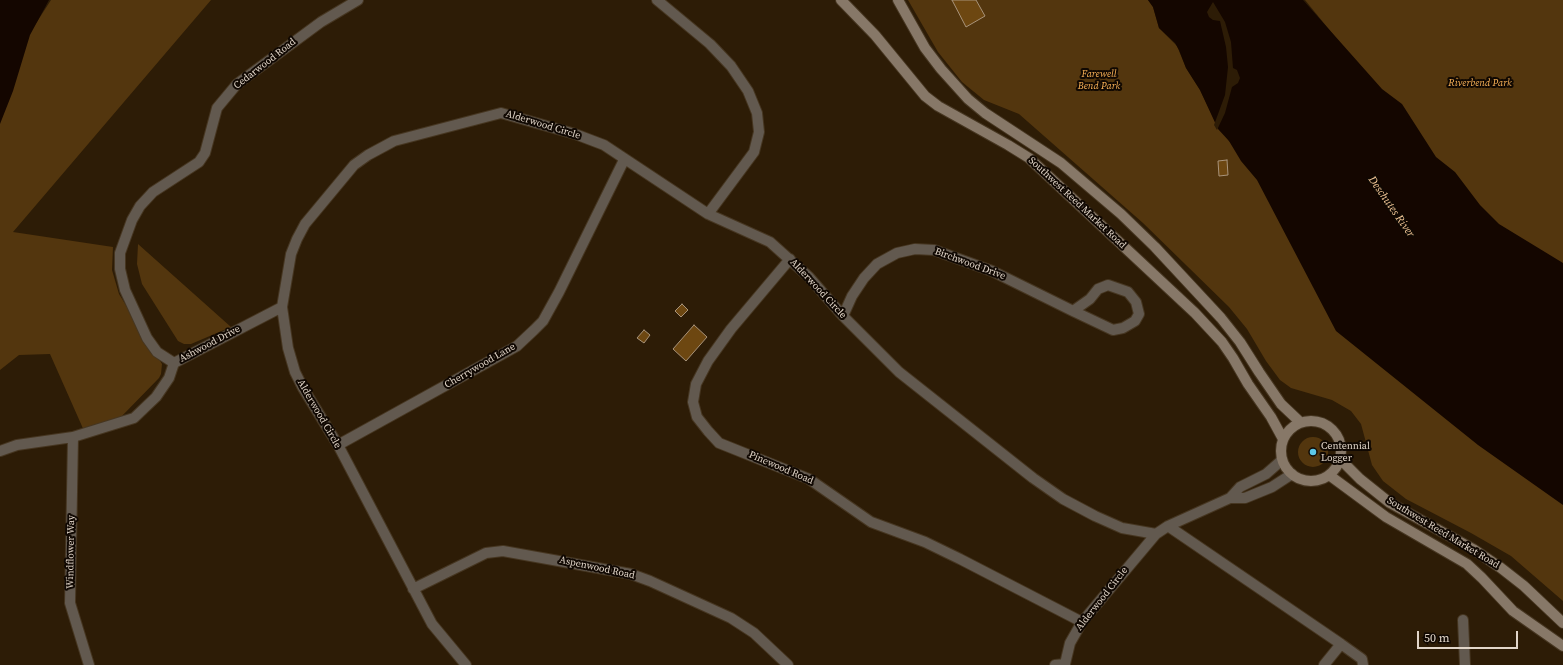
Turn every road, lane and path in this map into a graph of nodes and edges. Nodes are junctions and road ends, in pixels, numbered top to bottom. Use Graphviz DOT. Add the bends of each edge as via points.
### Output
graph roads {
  1 [pos="358,0"];
  2 [pos="657,0"];
  3 [pos="841,0"];
  4 [pos="898,0"];
  5 [pos="624,160"];
  6 [pos="708,214"];
  7 [pos="790,259"];
  8 [pos="282,307"];
  9 [pos="1073,311"];
  10 [pos="843,316"];
  11 [pos="174,363"];
  12 [pos="1300,422"];
  13 [pos="73,437"];
  14 [pos="1283,439"];
  15 [pos="338,445"];
  16 [pos="0,451"];
  17 [pos="1340,459"];
  18 [pos="1282,460"];
  19 [pos="1292,474"];
  20 [pos="1329,476"];
  21 [pos="1230,498"];
  22 [pos="1168,526"];
  23 [pos="1156,534"];
  24 [pos="413,589"];
  25 [pos="1463,620"];
  26 [pos="1082,622"];
  27 [pos="1563,623"];
  28 [pos="1341,644"];
  29 [pos="1563,646"];
  30 [pos="89,665"];
  31 [pos="466,665"];
  32 [pos="788,665"];
  33 [pos="1062,665"];
  34 [pos="1324,665"];
  35 [pos="1364,665"];
  36 [pos="1465,665"];
  1 -- 11 [label="street, Cedarwood Road" via="320,22 237,84 217,108 199,162 153,192 132,220 120,253 120,269 125,290 147,338 157,352"];
  2 -- 6 [label="street" via="710,44 731,66 748,91 757,113 759,132 754,152"];
  3 -- 14 [label="main road, Southwest Reed Market Road" via="925,96 1028,158 1195,313 1229,352"];
  4 -- 12 [label="main road, Southwest Reed Market Road" via="925,48 940,69 968,99 1061,163 1155,247 1222,318 1281,404"];
  5 -- 6 [label="street, Alderwood Circle"];
  5 -- 8 [label="street, Alderwood Circle" via="604,146 582,137 501,113 394,141 354,165 306,224 291,254"];
  5 -- 15 [label="street, Cherrywood Lane" via="559,292 543,321 534,330 517,346"];
  6 -- 7 [label="street, Alderwood Circle" via="770,242"];
  7 -- 10 [label="street, Alderwood Circle"];
  7 -- 26 [label="street, Pinewood Road" via="731,329 708,361 696,384 693,402 697,417 708,432 719,443 809,479 871,522 960,558"];
  8 -- 11 [label="street, Ashwood Drive"];
  8 -- 15 [label="street, Alderwood Circle" via="288,348 295,372"];
  9 -- 9 [label="street, Birchwood Drive" via="1090,299 1098,289 1108,285 1128,292 1136,302 1139,314 1135,321 1113,330"];
  9 -- 10 [label="street, Birchwood Drive" via="992,271 934,250 915,249 897,253 878,264 864,278"];
  10 -- 23 [label="street, Alderwood Circle" via="899,372 1063,499 1122,528"];
  11 -- 13 [label="street, Ashwood Drive" via="169,378 156,397 134,418"];
  12 -- 14 [label="main road" via="1287,432"];
  12 -- 17 [label="main road" via="1310,420 1328,425 1340,440"];
  13 -- 16 [label="street, Ashwood Drive" via="17,445"];
  13 -- 30 [label="street, Windflower Way" via="70,603"];
  14 -- 18 [label="main road"];
  15 -- 24 [label="street, Alderwood Circle"];
  17 -- 20 [label="main road"];
  17 -- 27 [label="main road, Southwest Reed Market Road" via="1390,503 1474,549 1501,568"];
  18 -- 19 [label="main road"];
  18 -- 21 [label="street, Alderwood Circle" via="1266,474 1240,487"];
  19 -- 20 [label="main road" via="1310,481"];
  19 -- 21 [label="street, Alderwood Circle" via="1272,487 1245,498"];
  20 -- 29 [label="main road, Southwest Reed Market Road" via="1386,517 1467,564 1513,611"];
  21 -- 22 [label="street, Alderwood Circle"];
  22 -- 23 [label="street, Alderwood Circle"];
  22 -- 28 [label="street"];
  23 -- 26 [label="street, Alderwood Circle"];
  24 -- 31 [label="street, Alderwood Circle" via="432,624"];
  24 -- 32 [label="street, Aspenwood Road" via="481,556 503,551 630,574 730,618 754,633"];
  25 -- 36 [label="street"];
  26 -- 33 [label="street, Alderwood Circle" via="1070,643"];
  28 -- 34 [label="street"];
  28 -- 35 [label="street" via="1362,659"];
}
